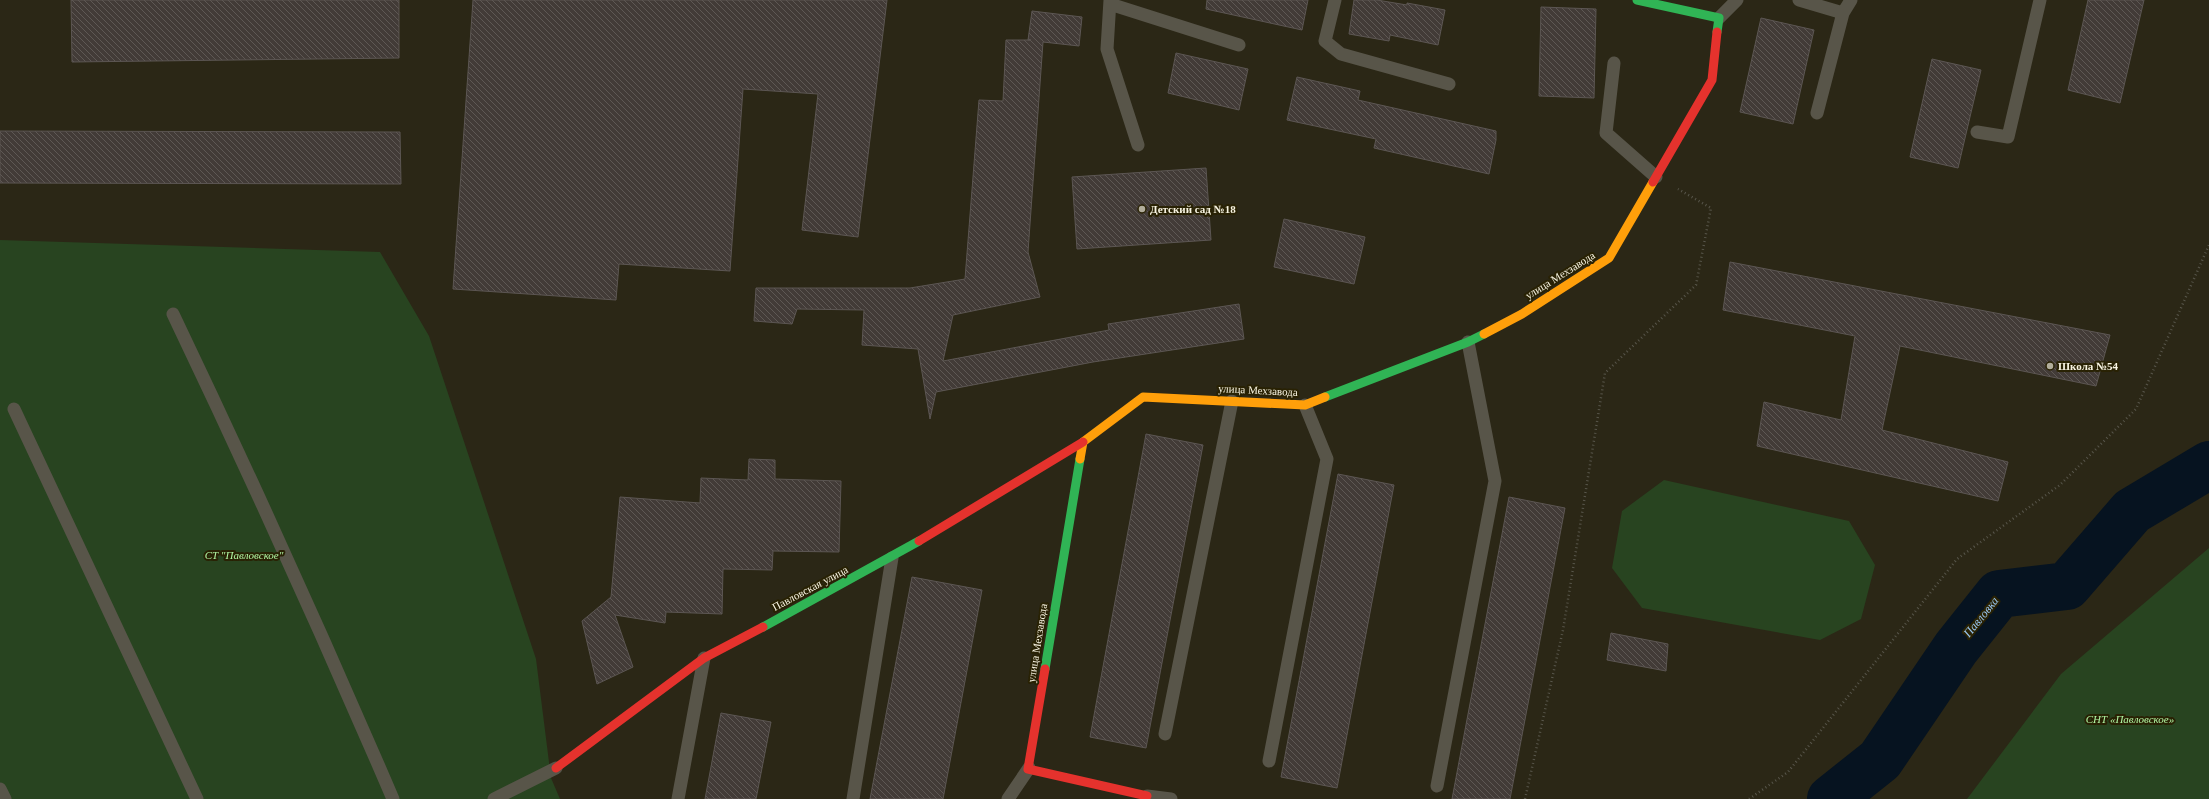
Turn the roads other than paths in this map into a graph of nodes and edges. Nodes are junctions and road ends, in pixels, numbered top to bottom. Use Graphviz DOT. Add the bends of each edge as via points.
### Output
graph roads {
  1 [pos="1335,0"];
  2 [pos="1637,0"];
  3 [pos="1737,0"];
  4 [pos="1799,0"];
  5 [pos="1851,0"];
  6 [pos="2040,0"];
  7 [pos="1110,2"];
  8 [pos="1843,13"];
  9 [pos="1719,18"];
  10 [pos="1239,45"];
  11 [pos="1614,63"];
  12 [pos="1449,84"];
  13 [pos="1817,113"];
  14 [pos="1977,132"];
  15 [pos="1138,145"];
  16 [pos="1656,177"];
  17 [pos="173,314"];
  18 [pos="1468,342"];
  19 [pos="1232,401"];
  20 [pos="1305,405"];
  21 [pos="14,409"];
  22 [pos="1082,442"];
  23 [pos="892,558"];
  24 [pos="704,658"];
  25 [pos="1165,734"];
  26 [pos="1269,761"];
  27 [pos="556,768"];
  28 [pos="1028,769"];
  29 [pos="1438,786"];
  30 [pos="0,789"];
  31 [pos="1147,798"];
  32 [pos="5,799"];
  33 [pos="197,799"];
  34 [pos="393,799"];
  35 [pos="494,799"];
  36 [pos="678,799"];
  37 [pos="853,799"];
  38 [pos="1008,799"];
  39 [pos="1171,799"];
  1 -- 12 [label="lane" via="1325,41 1341,54"];
  2 -- 9 [label="street"];
  3 -- 9 [label="lane"];
  4 -- 8 [label="lane"];
  5 -- 8 [label="lane"];
  6 -- 14 [label="lane" via="2008,137"];
  7 -- 10 [label="lane"];
  7 -- 15 [label="lane" via="1107,48"];
  8 -- 13 [label="lane"];
  9 -- 16 [label="street, улица Мехзавода" via="1712,80"];
  11 -- 16 [label="lane" via="1606,132"];
  16 -- 18 [label="street, улица Мехзавода" via="1609,258 1522,314"];
  17 -- 34 [label="lane" via="330,651"];
  18 -- 20 [label="street, улица Мехзавода"];
  18 -- 29 [label="lane" via="1495,482"];
  19 -- 20 [label="street, улица Мехзавода"];
  19 -- 22 [label="street, улица Мехзавода" via="1143,397"];
  19 -- 25 [label="lane"];
  20 -- 26 [label="lane" via="1327,460"];
  21 -- 33 [label="lane"];
  22 -- 23 [label="street, Павловская улица"];
  22 -- 28 [label="street, улица Мехзавода"];
  23 -- 24 [label="street, Павловская улица"];
  23 -- 37 [label="lane"];
  24 -- 27 [label="street, Павловская улица"];
  24 -- 36 [label="lane"];
  27 -- 35 [label="lane"];
  28 -- 31 [label="street"];
  28 -- 38 [label="lane"];
  30 -- 32 [label="lane"];
  31 -- 39 [label="lane"];
}
